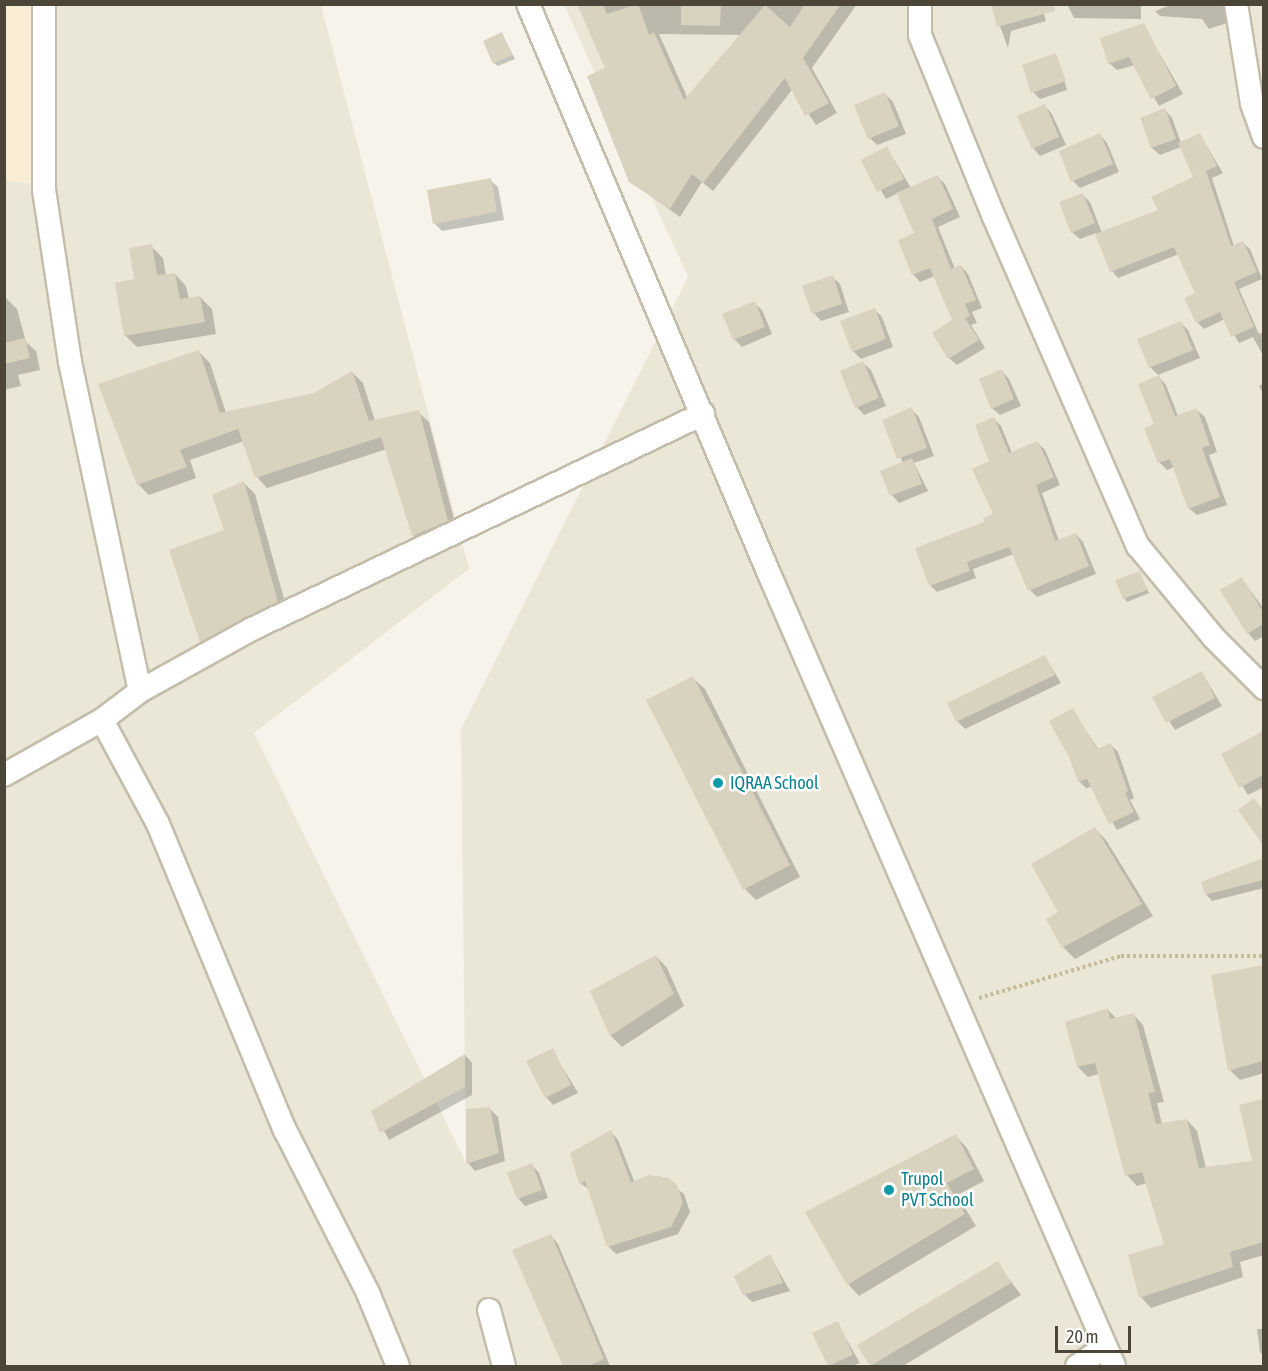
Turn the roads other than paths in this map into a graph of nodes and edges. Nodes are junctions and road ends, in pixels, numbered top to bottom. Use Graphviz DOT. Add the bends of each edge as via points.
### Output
graph roads {
  1 [pos="44,4"];
  2 [pos="528,4"];
  3 [pos="920,4"];
  4 [pos="1236,4"];
  5 [pos="1263,137"];
  6 [pos="703,414"];
  7 [pos="1263,688"];
  8 [pos="140,692"];
  9 [pos="102,720"];
  10 [pos="4,775"];
  11 [pos="489,1310"];
  12 [pos="1109,1357"];
  13 [pos="398,1366"];
  14 [pos="504,1366"];
  15 [pos="1077,1366"];
  1 -- 8 [label="street" via="44,190 70,362"];
  2 -- 6 [label="street"];
  3 -- 7 [label="street" via="920,35 1138,546 1214,638"];
  4 -- 5 [label="street" via="1247,81"];
  6 -- 8 [label="street" via="252,629"];
  6 -- 12 [label="street"];
  8 -- 9 [label="street"];
  9 -- 10 [label="street"];
  9 -- 13 [label="street" via="158,824 285,1130 368,1293"];
  11 -- 14 [label="street"];
  12 -- 15 [label="street"];
}
